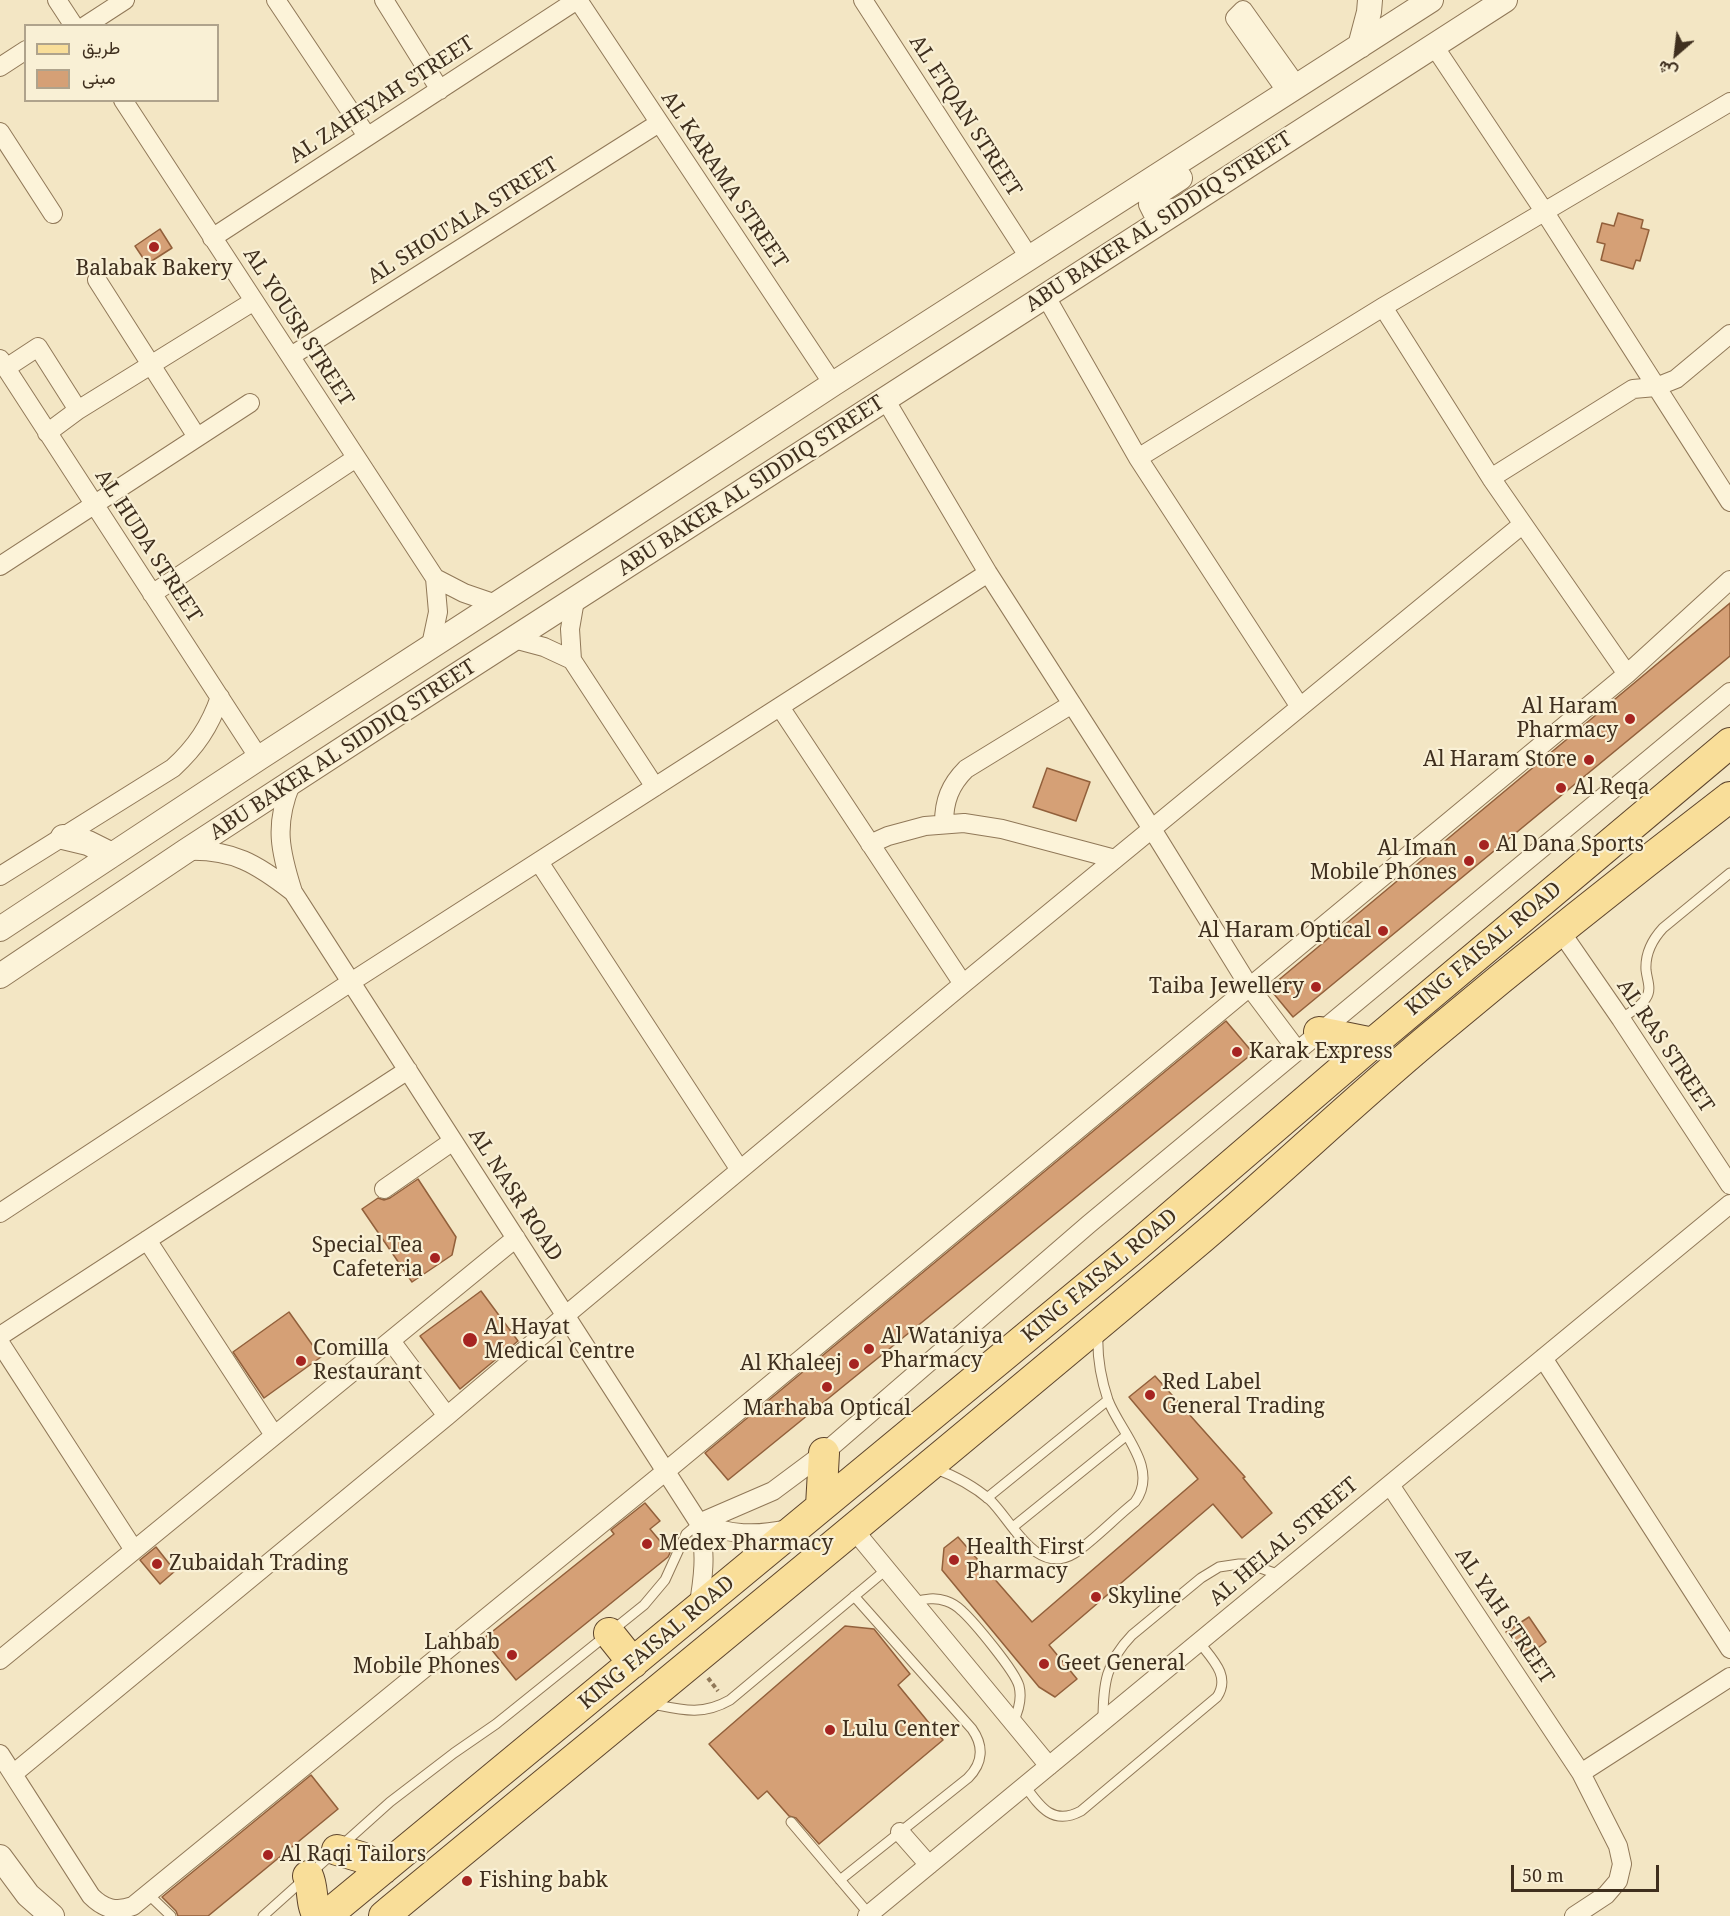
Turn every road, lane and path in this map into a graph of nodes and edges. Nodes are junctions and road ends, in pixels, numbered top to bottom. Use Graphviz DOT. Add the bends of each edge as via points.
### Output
graph roads {
  1 [pos="57,0"];
  2 [pos="125,0"];
  3 [pos="276,0"];
  4 [pos="384,0"];
  5 [pos="577,0"];
  6 [pos="863,0"];
  7 [pos="1370,0"];
  8 [pos="1431,0"];
  9 [pos="1505,0"];
  10 [pos="73,24"];
  11 [pos="1360,46"];
  12 [pos="1434,46"];
  13 [pos="24,51"];
  14 [pos="0,67"];
  15 [pos="1296,86"];
  16 [pos="440,90"];
  17 [pos="124,102"];
  18 [pos="1730,102"];
  19 [pos="659,123"];
  20 [pos="0,132"];
  21 [pos="367,136"];
  22 [pos="1178,210"];
  23 [pos="1544,211"];
  24 [pos="52,213"];
  25 [pos="212,238"];
  26 [pos="1029,257"];
  27 [pos="97,280"];
  28 [pos="1045,295"];
  29 [pos="254,301"];
  30 [pos="1383,307"];
  31 [pos="1730,334"];
  32 [pos="291,356"];
  33 [pos="3,364"];
  34 [pos="152,365"];
  35 [pos="833,384"];
  36 [pos="1656,387"];
  37 [pos="885,399"];
  38 [pos="249,403"];
  39 [pos="78,410"];
  40 [pos="47,432"];
  41 [pos="197,437"];
  42 [pos="356,458"];
  43 [pos="1138,458"];
  44 [pos="1491,478"];
  45 [pos="1730,502"];
  46 [pos="94,505"];
  47 [pos="1523,524"];
  48 [pos="0,566"];
  49 [pos="988,573"];
  50 [pos="435,578"];
  51 [pos="1730,580"];
  52 [pos="152,594"];
  53 [pos="575,600"];
  54 [pos="496,604"];
  55 [pos="514,639"];
  56 [pos="431,645"];
  57 [pos="572,660"];
  58 [pos="1627,674"];
  59 [pos="1730,693"];
  60 [pos="220,697"];
  61 [pos="1072,704"];
  62 [pos="780,707"];
  63 [pos="1299,707"];
  64 [pos="1730,743"];
  65 [pos="259,758"];
  66 [pos="1730,759"];
  67 [pos="291,784"];
  68 [pos="655,787"];
  69 [pos="1730,797"];
  70 [pos="944,824"];
  71 [pos="1152,829"];
  72 [pos="63,837"];
  73 [pos="870,844"];
  74 [pos="186,851"];
  75 [pos="112,855"];
  76 [pos="1115,859"];
  77 [pos="539,862"];
  78 [pos="1730,873"];
  79 [pos="0,876"];
  80 [pos="293,892"];
  81 [pos="0,929"];
  82 [pos="1561,932"];
  83 [pos="0,976"];
  84 [pos="351,982"];
  85 [pos="963,984"];
  86 [pos="1249,986"];
  87 [pos="1621,1019"];
  88 [pos="1308,1041"];
  89 [pos="1372,1043"];
  90 [pos="408,1070"];
  91 [pos="453,1140"];
  92 [pos="740,1170"];
  93 [pos="1730,1185"];
  94 [pos="384,1189"];
  95 [pos="1730,1204"];
  96 [pos="0,1212"];
  97 [pos="516,1238"];
  98 [pos="147,1240"];
  99 [pos="566,1316"];
  100 [pos="1099,1325"];
  101 [pos="0,1336"];
  102 [pos="391,1341"];
  103 [pos="0,1343"];
  104 [pos="1543,1358"];
  105 [pos="1108,1400"];
  106 [pos="447,1416"];
  107 [pos="274,1435"];
  108 [pos="1127,1435"];
  109 [pos="824,1453"];
  110 [pos="929,1467"];
  111 [pos="666,1471"];
  112 [pos="1390,1485"];
  113 [pos="987,1498"];
  114 [pos="821,1506"];
  115 [pos="699,1522"];
  116 [pos="797,1527"];
  117 [pos="1013,1527"];
  118 [pos="854,1530"];
  119 [pos="134,1550"];
  120 [pos="887,1569"];
  121 [pos="1280,1575"];
  122 [pos="854,1596"];
  123 [pos="914,1602"];
  124 [pos="698,1610"];
  125 [pos="609,1633"];
  126 [pos="1199,1642"];
  127 [pos="1730,1649"];
  128 [pos="0,1660"];
  129 [pos="633,1663"];
  130 [pos="1730,1677"];
  131 [pos="643,1702"];
  132 [pos="1103,1721"];
  133 [pos="1012,1722"];
  134 [pos="0,1754"];
  135 [pos="1049,1766"];
  136 [pos="1581,1773"];
  137 [pos="13,1774"];
  138 [pos="1025,1786"];
  139 [pos="791,1822"];
  140 [pos="900,1832"];
  141 [pos="338,1850"];
  142 [pos="0,1857"];
  143 [pos="929,1865"];
  144 [pos="382,1869"];
  145 [pos="308,1876"];
  146 [pos="840,1880"];
  147 [pos="148,1894"];
  148 [pos="868,1915"];
  149 [pos="52,1916"];
  150 [pos="171,1916"];
  151 [pos="263,1916"];
  152 [pos="318,1916"];
  153 [pos="326,1916"];
  154 [pos="384,1916"];
  155 [pos="1574,1916"];
  1 -- 10 [label="street"];
  2 -- 10 [label="street"];
  3 -- 21 [label="street"];
  4 -- 16 [label="street"];
  5 -- 16 [label="street, AL ZAHEYAH STREET"];
  5 -- 19 [label="street, AL KARAMA STREET"];
  6 -- 26 [label="street, AL ETQAN STREET"];
  7 -- 11 [label="street"];
  8 -- 11 [label="street, ABU BAKER AL SIDDIQ STREET"];
  9 -- 12 [label="street, ABU BAKER AL SIDDIQ STREET"];
  11 -- 15 [label="street, ABU BAKER AL SIDDIQ STREET"];
  12 -- 22 [label="street, ABU BAKER AL SIDDIQ STREET"];
  12 -- 23 [label="street"];
  13 -- 14 [label="street"];
  15 -- 22 [label="street" via="1252,131 1157,193 1151,204 1156,214"];
  15 -- 26 [label="street, ABU BAKER AL SIDDIQ STREET"];
  16 -- 21 [label="street, AL ZAHEYAH STREET"];
  17 -- 25 [label="street, AL YOUSR STREET"];
  18 -- 23 [label="street"];
  19 -- 32 [label="street, AL SHOU'ALA STREET"];
  19 -- 35 [label="street, AL KARAMA STREET"];
  20 -- 24 [label="street"];
  21 -- 25 [label="street, AL ZAHEYAH STREET"];
  22 -- 28 [label="street, ABU BAKER AL SIDDIQ STREET"];
  23 -- 30 [label="street"];
  23 -- 36 [label="street"];
  25 -- 29 [label="street, AL YOUSR STREET"];
  26 -- 35 [label="street, ABU BAKER AL SIDDIQ STREET"];
  27 -- 34 [label="street"];
  28 -- 37 [label="street, ABU BAKER AL SIDDIQ STREET"];
  28 -- 43 [label="street"];
  29 -- 32 [label="street, AL YOUSR STREET"];
  29 -- 34 [label="street"];
  30 -- 43 [label="street"];
  30 -- 44 [label="street"];
  31 -- 36 [label="street" via="1676,379"];
  32 -- 42 [label="street, AL YOUSR STREET"];
  33 -- 39 [label="street" via="38,347"];
  33 -- 40 [label="street, AL HUDA STREET"];
  34 -- 39 [label="street"];
  34 -- 41 [label="street"];
  35 -- 54 [label="street, ABU BAKER AL SIDDIQ STREET"];
  36 -- 44 [label="street" via="1633,389"];
  36 -- 45 [label="street"];
  37 -- 49 [label="street"];
  37 -- 53 [label="street, ABU BAKER AL SIDDIQ STREET"];
  38 -- 41 [label="street"];
  39 -- 40 [label="street"];
  40 -- 46 [label="street, AL HUDA STREET"];
  41 -- 46 [label="street"];
  42 -- 50 [label="street, AL YOUSR STREET"];
  42 -- 52 [label="street"];
  43 -- 63 [label="street"];
  44 -- 47 [label="street"];
  46 -- 48 [label="street"];
  46 -- 52 [label="street, AL HUDA STREET"];
  47 -- 58 [label="street"];
  47 -- 63 [label="street"];
  49 -- 61 [label="street"];
  49 -- 62 [label="street"];
  50 -- 54 [label="street, AL YOUSR STREET" via="464,594"];
  50 -- 56 [label="street, AL YOUSR STREET" via="438,612"];
  51 -- 58 [label="street"];
  52 -- 60 [label="street, AL HUDA STREET"];
  53 -- 55 [label="street, ABU BAKER AL SIDDIQ STREET"];
  53 -- 57 [label="street" via="570,629"];
  54 -- 56 [label="street, ABU BAKER AL SIDDIQ STREET"];
  55 -- 57 [label="street"];
  55 -- 67 [label="street, ABU BAKER AL SIDDIQ STREET"];
  56 -- 65 [label="street, ABU BAKER AL SIDDIQ STREET"];
  57 -- 68 [label="street"];
  58 -- 86 [label="street"];
  59 -- 88 [label="street"];
  60 -- 65 [label="street, AL HUDA STREET"];
  60 -- 72 [label="street" via="207,729 186,756 159,778"];
  61 -- 70 [label="street" via="966,769 952,784"];
  61 -- 71 [label="street"];
  62 -- 68 [label="street"];
  62 -- 73 [label="street"];
  63 -- 71 [label="street"];
  64 -- 89 [label="main road, KING FAISAL ROAD"];
  65 -- 75 [label="street, ABU BAKER AL SIDDIQ STREET"];
  66 -- 82 [label="main road" via="1558,906 1552,918"];
  67 -- 74 [label="street, ABU BAKER AL SIDDIQ STREET"];
  67 -- 80 [label="street, AL NASR ROAD" via="279,832"];
  68 -- 77 [label="street"];
  69 -- 82 [label="main road, KING FAISAL ROAD"];
  70 -- 73 [label="street" via="906,830"];
  70 -- 76 [label="street" via="983,825"];
  71 -- 76 [label="street"];
  71 -- 86 [label="street"];
  72 -- 75 [label="street"];
  72 -- 79 [label="street"];
  73 -- 85 [label="street"];
  74 -- 80 [label="street, AL NASR ROAD" via="221,852 238,857"];
  74 -- 83 [label="street, ABU BAKER AL SIDDIQ STREET"];
  75 -- 81 [label="street, ABU BAKER AL SIDDIQ STREET"];
  76 -- 85 [label="street"];
  77 -- 84 [label="street"];
  77 -- 92 [label="street"];
  78 -- 87 [label="lane" via="1656,935 1646,963 1648,994"];
  80 -- 84 [label="street, AL NASR ROAD"];
  82 -- 87 [label="street, AL RAS STREET"];
  82 -- 100 [label="main road, KING FAISAL ROAD" via="1425,1042"];
  84 -- 90 [label="street, AL NASR ROAD"];
  84 -- 96 [label="street"];
  85 -- 92 [label="street"];
  86 -- 88 [label="street"];
  86 -- 111 [label="street"];
  87 -- 93 [label="street, AL RAS STREET"];
  88 -- 89 [label="main road"];
  88 -- 109 [label="street"];
  89 -- 114 [label="main road, KING FAISAL ROAD" via="1124,1257"];
  90 -- 91 [label="street, AL NASR ROAD"];
  90 -- 98 [label="street"];
  91 -- 94 [label="street"];
  91 -- 97 [label="street, AL NASR ROAD"];
  92 -- 99 [label="street"];
  95 -- 104 [label="street, AL HELAL STREET"];
  97 -- 99 [label="street, AL NASR ROAD"];
  97 -- 102 [label="street"];
  98 -- 101 [label="street"];
  98 -- 107 [label="street"];
  99 -- 106 [label="street"];
  99 -- 111 [label="street, AL NASR ROAD"];
  100 -- 105 [label="lane" via="1099,1363"];
  100 -- 110 [label="main road, KING FAISAL ROAD"];
  102 -- 106 [label="street"];
  102 -- 107 [label="street"];
  103 -- 119 [label="street"];
  104 -- 112 [label="street, AL HELAL STREET"];
  104 -- 127 [label="street"];
  105 -- 108 [label="lane"];
  105 -- 113 [label="lane"];
  106 -- 137 [label="street"];
  107 -- 119 [label="street"];
  108 -- 117 [label="lane"];
  108 -- 117 [label="lane" via="1143,1468 1143,1490 1135,1502 1074,1553 1057,1558 1039,1554 1024,1543"];
  109 -- 114 [label="main road"];
  109 -- 115 [label="street" via="773,1491"];
  110 -- 113 [label="lane" via="954,1476"];
  110 -- 118 [label="main road, KING FAISAL ROAD"];
  111 -- 115 [label="street, AL NASR ROAD"];
  111 -- 147 [label="street"];
  112 -- 121 [label="street, AL HELAL STREET"];
  112 -- 136 [label="street, AL YAH STREET"];
  113 -- 117 [label="lane"];
  114 -- 116 [label="main road, KING FAISAL ROAD"];
  115 -- 116 [label="street" via="741,1534"];
  115 -- 124 [label="street, AL NASR ROAD" via="704,1561"];
  115 -- 125 [label="lane" via="682,1540 655,1593"];
  116 -- 124 [label="main road, KING FAISAL ROAD"];
  118 -- 120 [label="street"];
  118 -- 131 [label="main road, KING FAISAL ROAD"];
  119 -- 128 [label="street"];
  120 -- 122 [label="lane"];
  120 -- 123 [label="street"];
  121 -- 126 [label="street, AL HELAL STREET"];
  121 -- 132 [label="lane" via="1249,1564 1219,1567 1140,1628 1122,1645 1108,1670"];
  122 -- 131 [label="lane" via="721,1706 687,1711"];
  122 -- 140 [label="lane" via="972,1729 980,1743 980,1758 974,1772"];
  123 -- 133 [label="street"];
  123 -- 133 [label="lane" via="947,1601 967,1616 1017,1680 1019,1706"];
  124 -- 129 [label="main road, KING FAISAL ROAD"];
  125 -- 129 [label="main road"];
  125 -- 141 [label="lane" via="496,1724 390,1802"];
  126 -- 132 [label="street, AL HELAL STREET"];
  126 -- 138 [label="lane" via="1221,1673 1220,1692 1107,1789 1081,1810 1060,1816 1045,1810"];
  129 -- 144 [label="main road, KING FAISAL ROAD"];
  130 -- 136 [label="street"];
  131 -- 154 [label="main road, KING FAISAL ROAD"];
  132 -- 135 [label="street, AL HELAL STREET"];
  133 -- 135 [label="street"];
  134 -- 137 [label="street"];
  135 -- 138 [label="street, AL HELAL STREET"];
  136 -- 155 [label="street, AL YAH STREET" via="1618,1846 1622,1864 1617,1881 1606,1895"];
  137 -- 147 [label="street" via="97,1902 118,1910 132,1906"];
  138 -- 143 [label="street, AL HELAL STREET"];
  139 -- 146 [label="lane"];
  140 -- 143 [label="street"];
  140 -- 146 [label="lane"];
  141 -- 144 [label="main road"];
  141 -- 145 [label="lane"];
  142 -- 149 [label="street" via="28,1895"];
  143 -- 148 [label="street, AL HELAL STREET"];
  144 -- 153 [label="main road, KING FAISAL ROAD"];
  145 -- 151 [label="lane"];
  145 -- 152 [label="main road"];
  146 -- 148 [label="lane"];
  147 -- 150 [label="lane"];
}
